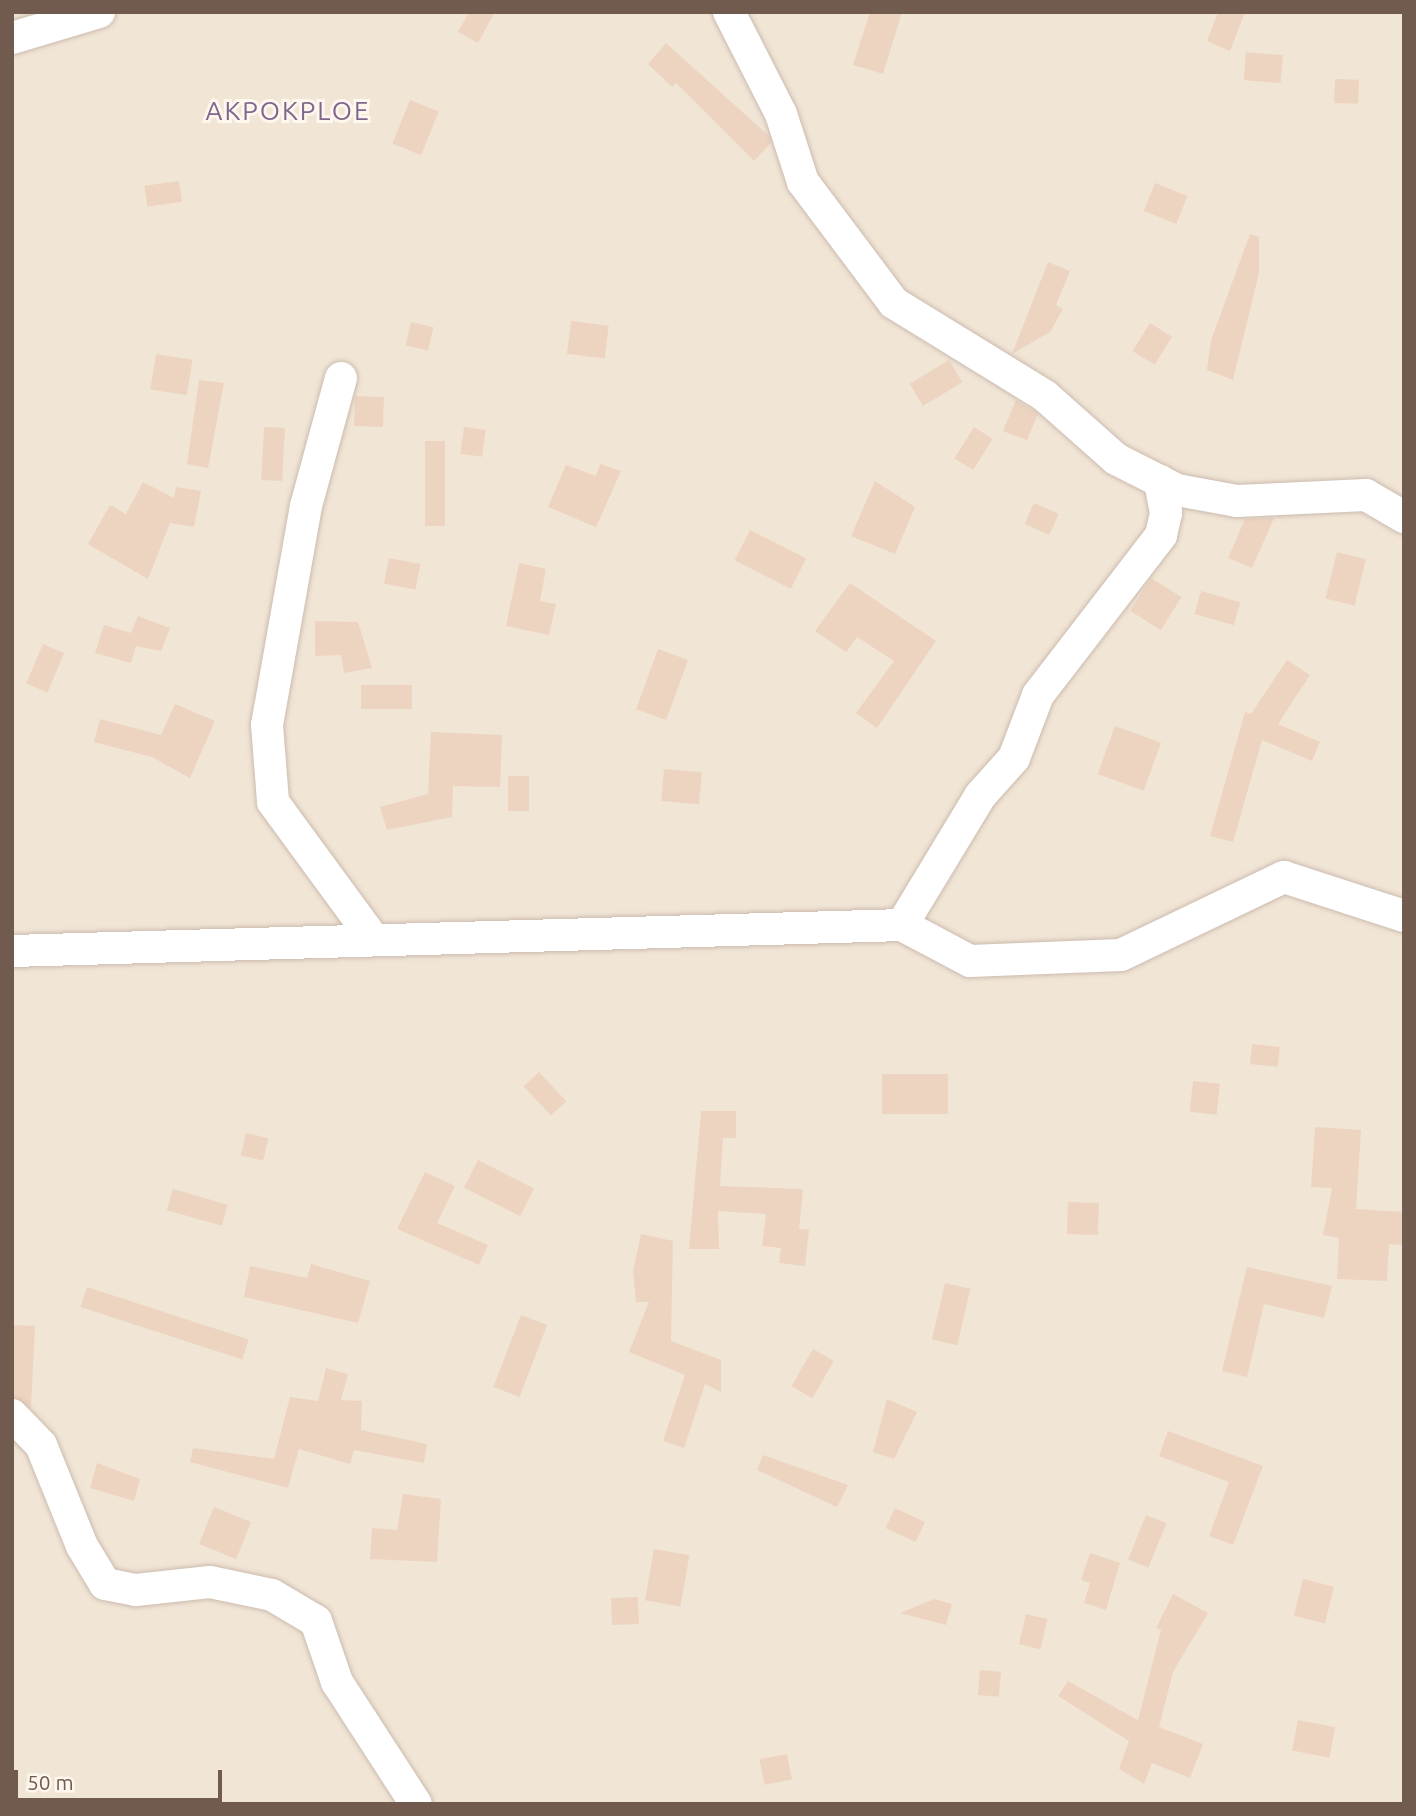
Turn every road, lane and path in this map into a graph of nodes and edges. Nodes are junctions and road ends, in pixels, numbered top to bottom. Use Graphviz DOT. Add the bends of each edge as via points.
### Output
graph roads {
  1 [pos="99,12"];
  2 [pos="729,12"];
  3 [pos="12,38"];
  4 [pos="341,378"];
  5 [pos="1160,481"];
  6 [pos="1404,517"];
  7 [pos="1404,916"];
  8 [pos="902,925"];
  9 [pos="374,940"];
  10 [pos="12,951"];
  11 [pos="12,1415"];
  12 [pos="416,1804"];
  1 -- 3 [label="street"];
  2 -- 5 [label="street" via="781,114 803,182 894,303 1045,396 1116,458"];
  4 -- 9 [label="street" via="306,506 267,724 273,802"];
  5 -- 6 [label="street" via="1237,501 1366,495"];
  5 -- 8 [label="street" via="1166,513 1161,535 1038,695 1014,758 980,796"];
  7 -- 8 [label="street" via="1284,877 1121,955 970,961"];
  8 -- 9 [label="street"];
  9 -- 10 [label="street"];
  11 -- 12 [label="street" via="41,1444 82,1546 106,1584 136,1590 210,1582 272,1595 316,1621 337,1682"];
}
